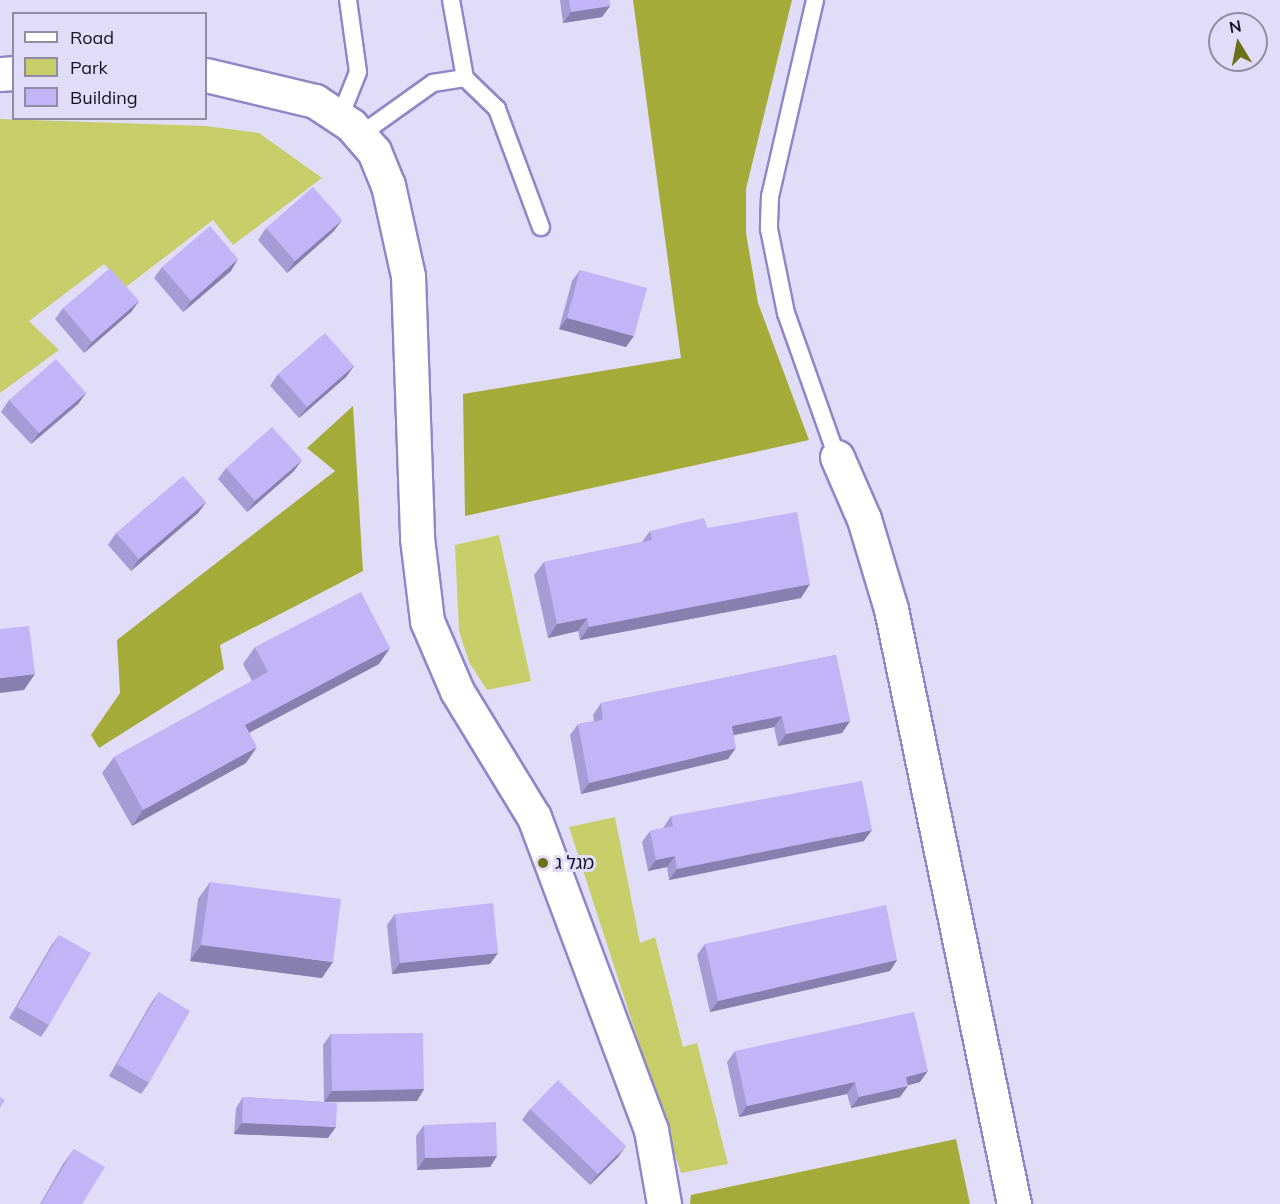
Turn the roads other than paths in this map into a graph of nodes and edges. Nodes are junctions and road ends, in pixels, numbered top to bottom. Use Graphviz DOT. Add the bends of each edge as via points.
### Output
graph roads {
  1 [pos="348,0"];
  2 [pos="451,0"];
  3 [pos="815,0"];
  4 [pos="207,75"];
  5 [pos="465,78"];
  6 [pos="350,126"];
  7 [pos="542,227"];
  8 [pos="837,457"];
  9 [pos="664,1204"];
  10 [pos="1014,1204"];
  1 -- 6 [label="lane" via="358,72"];
  2 -- 5 [label="lane"];
  3 -- 8 [label="lane" via="771,196 769,229 786,312"];
  4 -- 6 [label="street" via="315,101"];
  5 -- 6 [label="lane" via="433,83"];
  5 -- 7 [label="lane" via="497,109"];
  6 -- 9 [label="street" via="374,151 388,185 408,276 417,538 427,621 452,682 534,817 651,1130"];
  8 -- 10 [label="street" via="864,519 891,609"];
}
